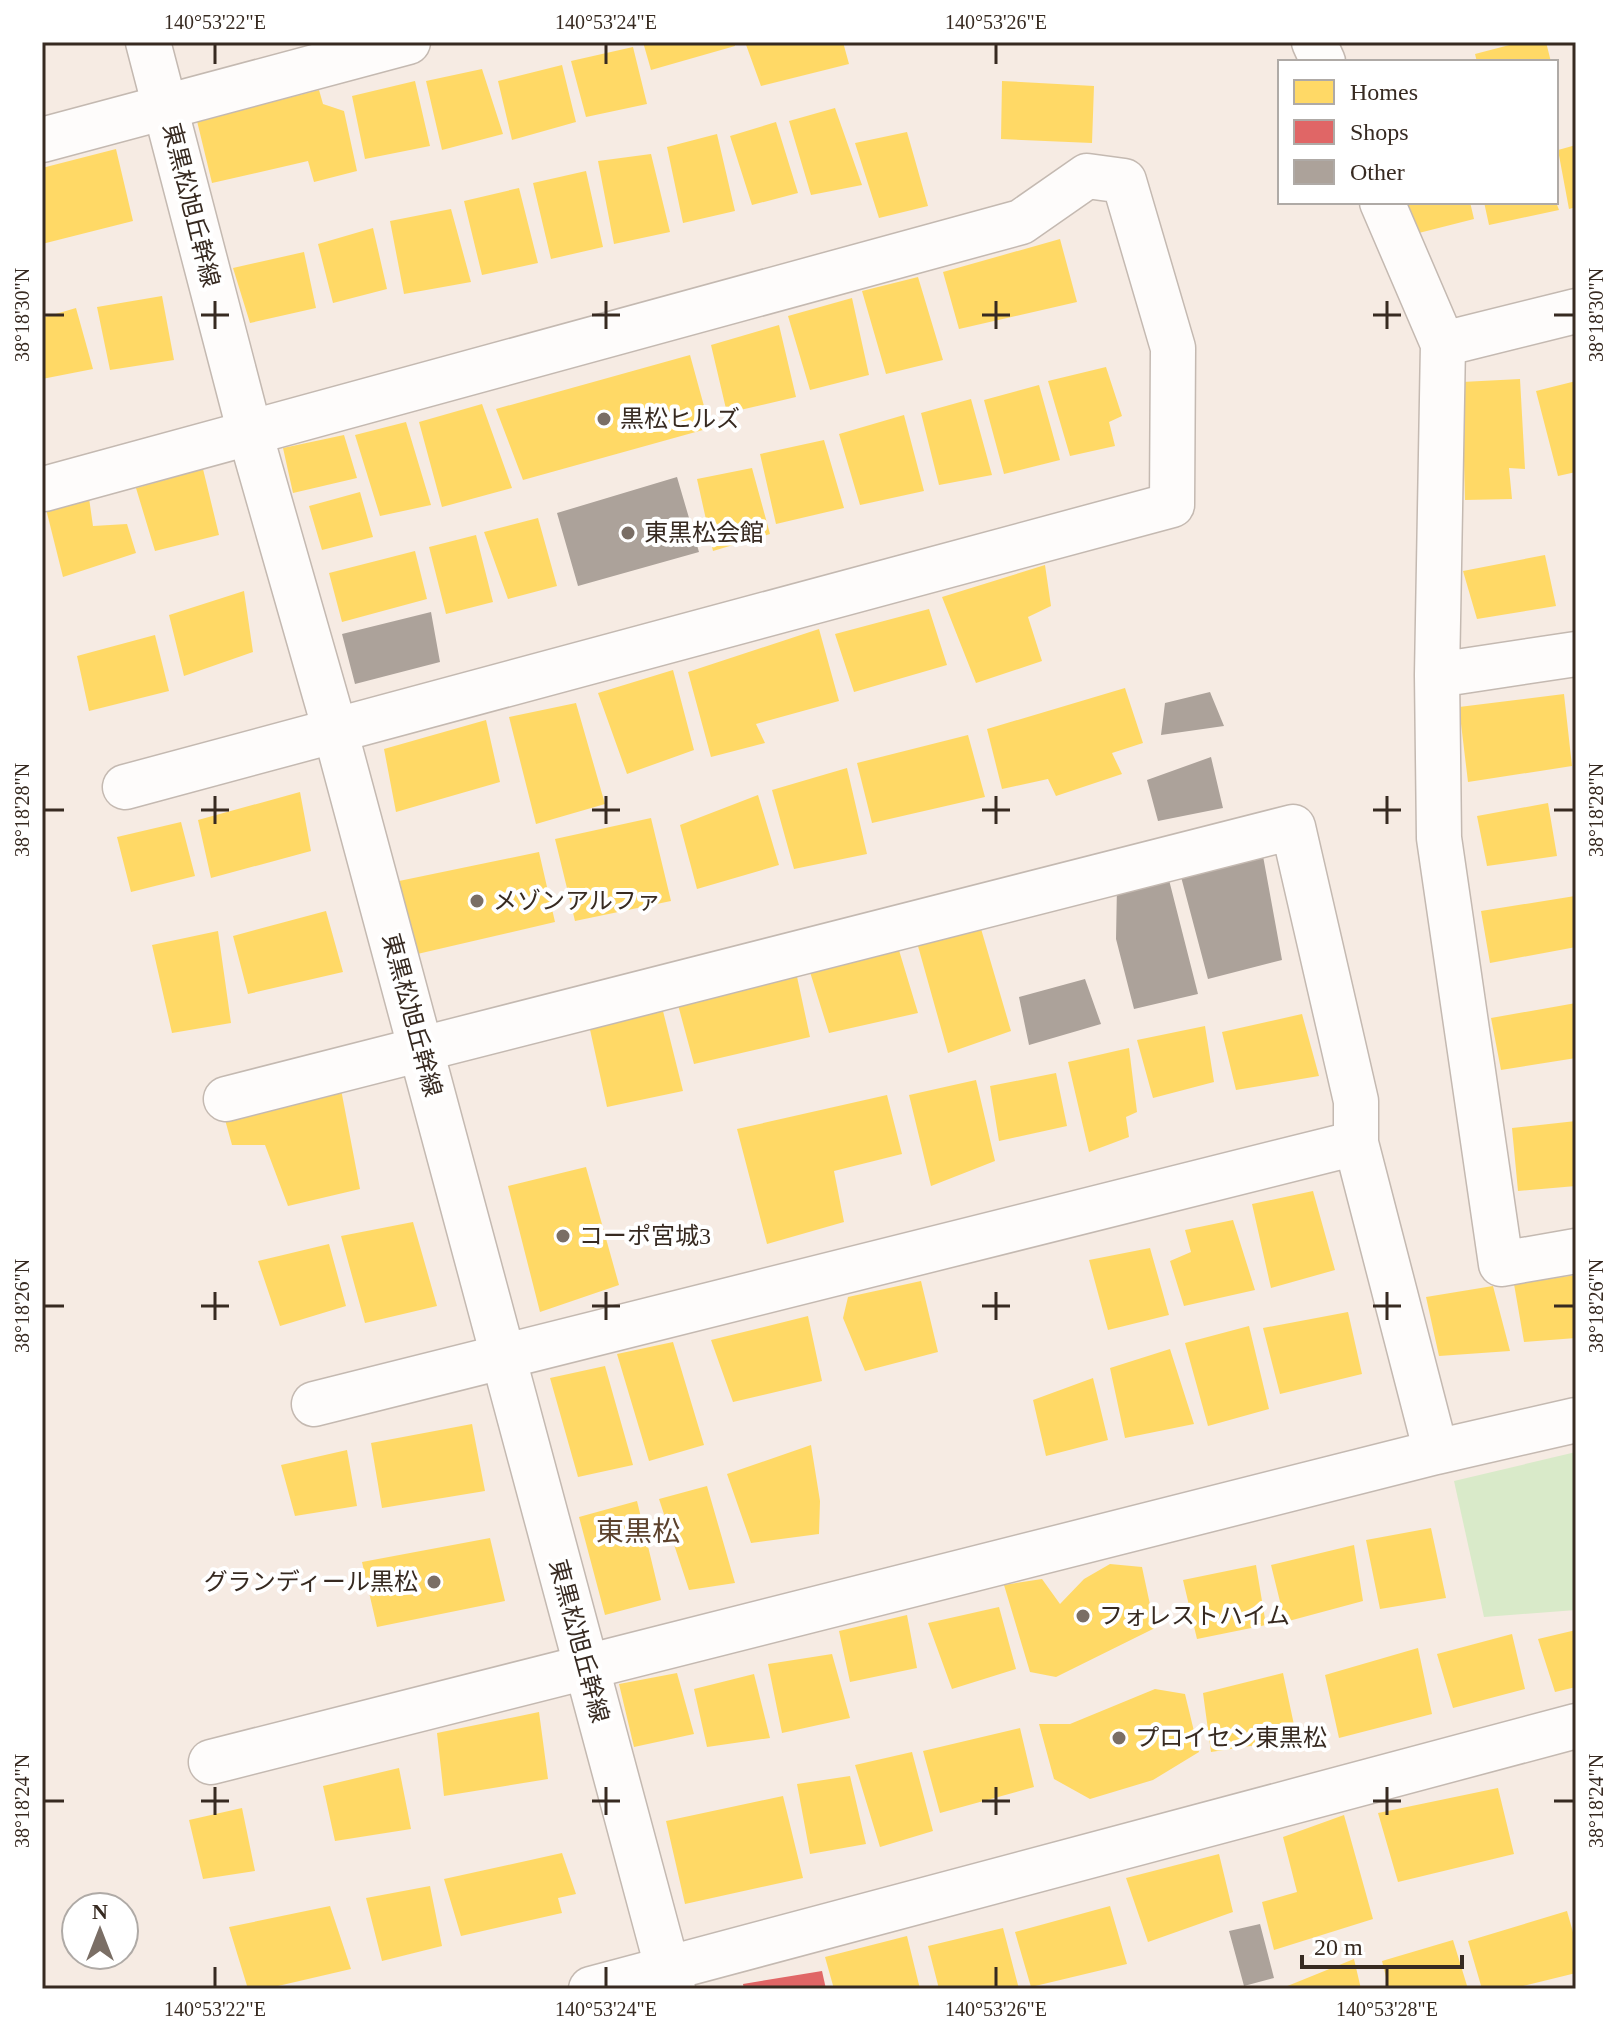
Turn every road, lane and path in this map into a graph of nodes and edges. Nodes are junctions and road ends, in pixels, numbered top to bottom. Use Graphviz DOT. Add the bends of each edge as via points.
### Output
graph roads {
  1 [pos="148,42"];
  2 [pos="408,42"];
  3 [pos="166,107"];
  4 [pos="42,140"];
  5 [pos="1383,204"];
  6 [pos="1576,311"];
  7 [pos="1443,344"];
  8 [pos="250,433"];
  9 [pos="44,489"];
  10 [pos="1576,654"];
  11 [pos="1437,675"];
  12 [pos="335,730"];
  13 [pos="125,787"];
  14 [pos="421,1049"];
  15 [pos="226,1099"];
  16 [pos="1356,1143"];
  17 [pos="1576,1251"];
  18 [pos="503,1357"];
  19 [pos="314,1404"];
  20 [pos="1576,1420"];
  21 [pos="1436,1452"];
  22 [pos="586,1667"];
  23 [pos="1574,1732"];
  24 [pos="211,1762"];
  25 [pos="670,1979"];
  26 [pos="591,1989"];
  1 -- 3 [label="street, 東黒松旭丘幹線"];
  2 -- 3 [label="street"];
  3 -- 4 [label="street"];
  3 -- 8 [label="street, 東黒松旭丘幹線"];
  5 -- 7 [label="street"];
  6 -- 7 [label="street"];
  7 -- 11 [label="street"];
  8 -- 9 [label="street"];
  8 -- 12 [label="street, 東黒松旭丘幹線"];
  8 -- 12 [label="street" via="1021,222 1087,176 1124,181 1173,348 1172,505"];
  10 -- 11 [label="street"];
  11 -- 17 [label="street" via="1439,838 1501,1264"];
  12 -- 13 [label="street"];
  12 -- 14 [label="street, 東黒松旭丘幹線"];
  14 -- 15 [label="street"];
  14 -- 16 [label="street" via="1293,827 1356,1101"];
  14 -- 18 [label="street, 東黒松旭丘幹線"];
  16 -- 18 [label="street"];
  16 -- 21 [label="street"];
  18 -- 19 [label="street"];
  18 -- 22 [label="street, 東黒松旭丘幹線"];
  20 -- 21 [label="street"];
  21 -- 22 [label="street"];
  22 -- 24 [label="street"];
  22 -- 25 [label="street, 東黒松旭丘幹線"];
  23 -- 25 [label="street"];
  25 -- 26 [label="street"];
}
